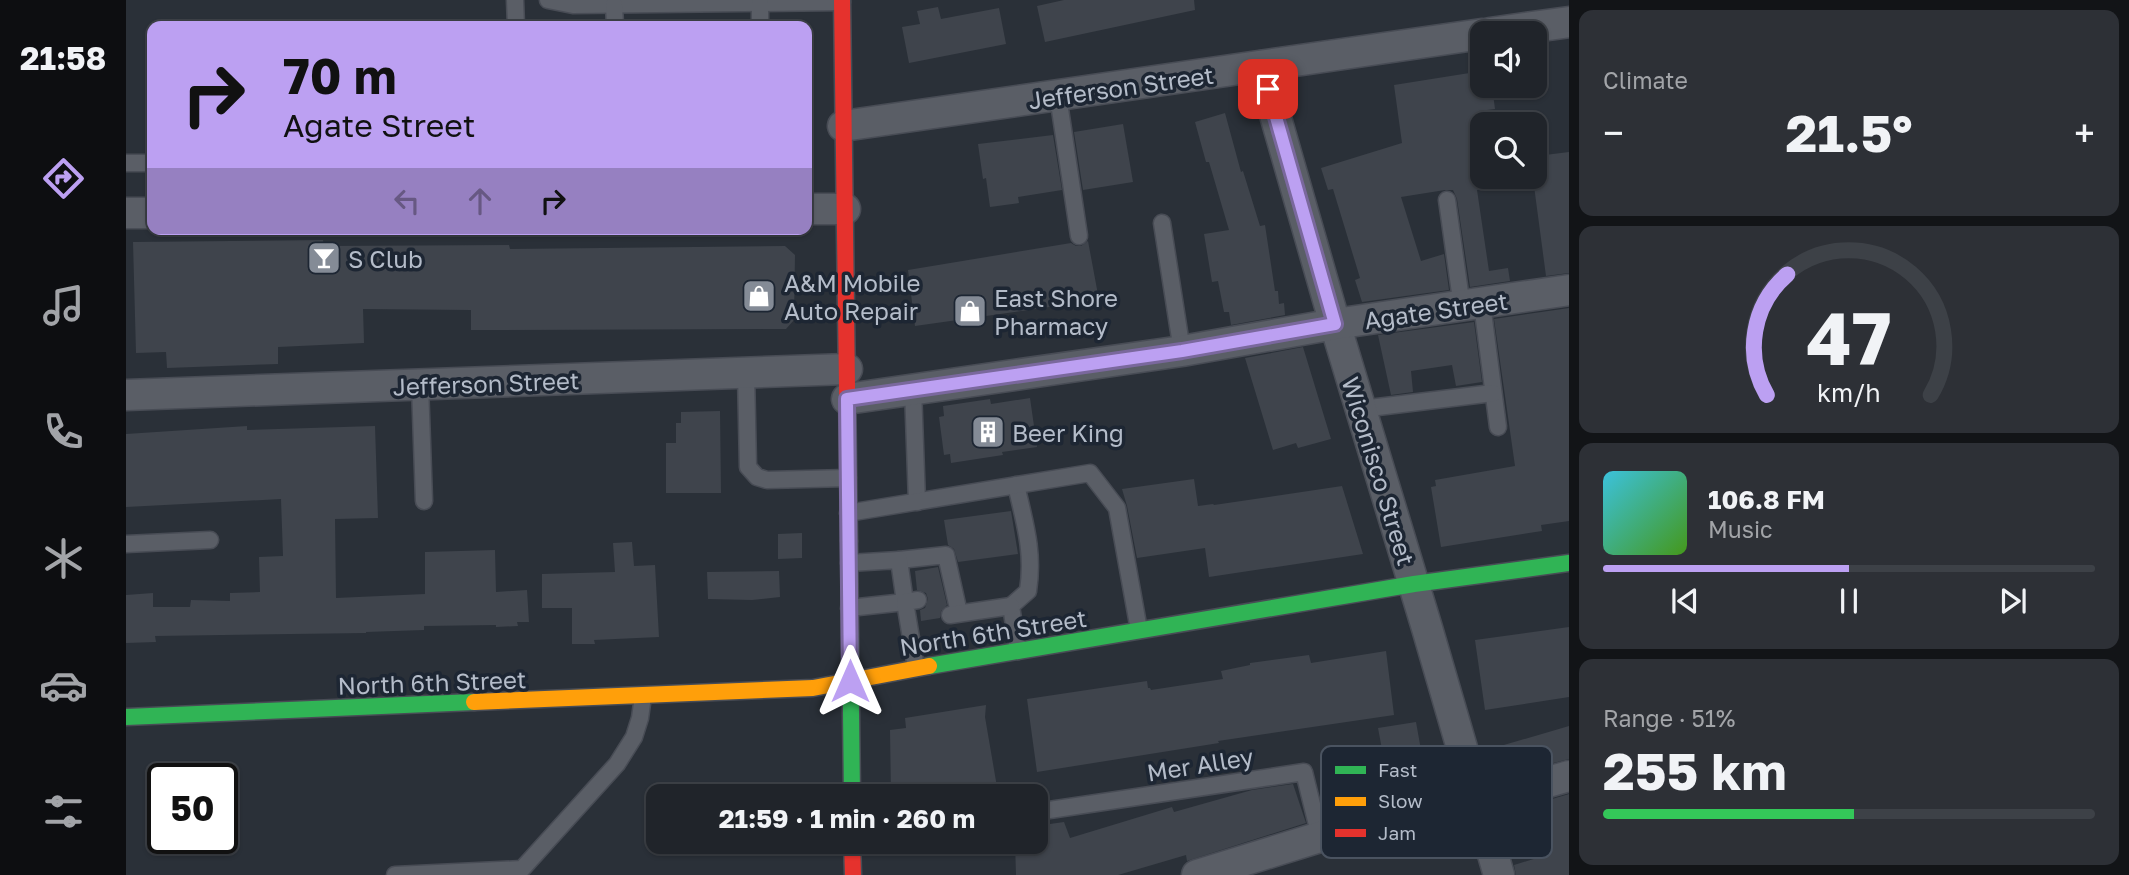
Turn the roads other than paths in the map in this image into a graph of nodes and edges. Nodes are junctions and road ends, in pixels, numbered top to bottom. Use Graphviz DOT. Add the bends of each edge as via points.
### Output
graph roads {
  1 [pos="515,0"];
  2 [pos="548,0"];
  3 [pos="842,1"];
  4 [pos="736,2"];
  5 [pos="760,3"];
  6 [pos="614,5"];
  7 [pos="516,21"];
  8 [pos="615,21"];
  9 [pos="760,21"];
  10 [pos="1569,22"];
  11 [pos="1547,25"];
  12 [pos="1470,36"];
  13 [pos="1261,66"];
  14 [pos="1058,96"];
  15 [pos="843,126"];
  16 [pos="126,163"];
  17 [pos="147,163"];
  18 [pos="1447,200"];
  19 [pos="812,209"];
  20 [pos="845,209"];
  21 [pos="126,213"];
  22 [pos="147,213"];
  23 [pos="1162,223"];
  24 [pos="1079,236"];
  25 [pos="1569,290"];
  26 [pos="1472,305"];
  27 [pos="1335,324"];
  28 [pos="1182,351"];
  29 [pos="746,374"];
  30 [pos="847,384"];
  31 [pos="420,385"];
  32 [pos="913,389"];
  33 [pos="1493,393"];
  34 [pos="126,394"];
  35 [pos="1361,409"];
  36 [pos="1497,426"];
  37 [pos="848,478"];
  38 [pos="1016,485"];
  39 [pos="424,501"];
  40 [pos="917,502"];
  41 [pos="848,513"];
  42 [pos="210,540"];
  43 [pos="126,544"];
  44 [pos="899,560"];
  45 [pos="849,563"];
  46 [pos="1569,563"];
  47 [pos="1414,584"];
  48 [pos="912,601"];
  49 [pos="1011,606"];
  50 [pos="849,608"];
  51 [pos="1139,630"];
  52 [pos="1018,651"];
  53 [pos="916,668"];
  54 [pos="850,681"];
  55 [pos="643,696"];
  56 [pos="126,717"];
  57 [pos="1461,746"];
  58 [pos="1569,776"];
  59 [pos="1552,781"];
  60 [pos="852,784"];
  61 [pos="1048,810"];
  62 [pos="1320,837"];
  63 [pos="852,854"];
  64 [pos="1494,858"];
  65 [pos="395,875"];
  66 [pos="853,875"];
  67 [pos="1197,875"];
  68 [pos="1499,875"];
  1 -- 7 [label="lane"];
  2 -- 6 [label="lane"];
  3 -- 5 [label="lane"];
  3 -- 15 [label="main road"];
  4 -- 5 [label="lane"];
  4 -- 6 [label="lane"];
  5 -- 9 [label="lane"];
  6 -- 8 [label="lane"];
  10 -- 11 [label="street"];
  12 -- 13 [label="street, Jefferson Street"];
  13 -- 14 [label="street, Jefferson Street"];
  13 -- 27 [label="street, Wiconisco Street"];
  14 -- 15 [label="street, Jefferson Street"];
  14 -- 24 [label="lane"];
  15 -- 20 [label="main road"];
  16 -- 17 [label="lane"];
  18 -- 26 [label="lane"];
  19 -- 20 [label="street"];
  20 -- 30 [label="main road"];
  21 -- 22 [label="street"];
  23 -- 28 [label="lane"];
  25 -- 26 [label="street, Agate Street"];
  26 -- 27 [label="street, Agate Street"];
  26 -- 33 [label="lane"];
  27 -- 28 [label="street, Agate Street"];
  27 -- 35 [label="street, Wiconisco Street"];
  28 -- 32 [label="street, Agate Street"];
  29 -- 30 [label="street, Jefferson Street"];
  29 -- 31 [label="street, Jefferson Street"];
  29 -- 37 [label="lane" via="748,467 757,477"];
  30 -- 32 [label="street, Agate Street"];
  30 -- 37 [label="main road"];
  31 -- 34 [label="street, Jefferson Street"];
  31 -- 39 [label="lane"];
  32 -- 40 [label="lane"];
  33 -- 35 [label="lane"];
  33 -- 36 [label="lane"];
  35 -- 47 [label="street, Wiconisco Street"];
  37 -- 41 [label="main road"];
  38 -- 40 [label="lane"];
  38 -- 49 [label="lane" via="1031,568 1028,592"];
  38 -- 51 [label="lane" via="1090,473 1117,508"];
  40 -- 41 [label="lane"];
  41 -- 45 [label="main road"];
  42 -- 43 [label="lane"];
  44 -- 45 [label="lane"];
  44 -- 48 [label="lane"];
  44 -- 49 [label="lane" via="946,555 955,614"];
  45 -- 50 [label="main road"];
  46 -- 47 [label="main road, North 6th Street"];
  47 -- 51 [label="main road, North 6th Street"];
  47 -- 57 [label="street, Wiconisco Street"];
  48 -- 50 [label="lane"];
  48 -- 53 [label="lane"];
  49 -- 52 [label="lane"];
  50 -- 54 [label="main road"];
  51 -- 52 [label="main road, North 6th Street"];
  52 -- 53 [label="main road, North 6th Street"];
  53 -- 54 [label="main road, North 6th Street"];
  54 -- 55 [label="main road, North 6th Street" via="813,688"];
  54 -- 60 [label="main road"];
  55 -- 56 [label="main road, North 6th Street"];
  55 -- 65 [label="lane" via="634,737 617,764 522,869"];
  58 -- 59 [label="street"];
  61 -- 62 [label="lane, Mer Alley" via="1304,772"];
  62 -- 67 [label="street"];
  63 -- 66 [label="main road"];
  64 -- 68 [label="street, Wiconisco Street"];
}
